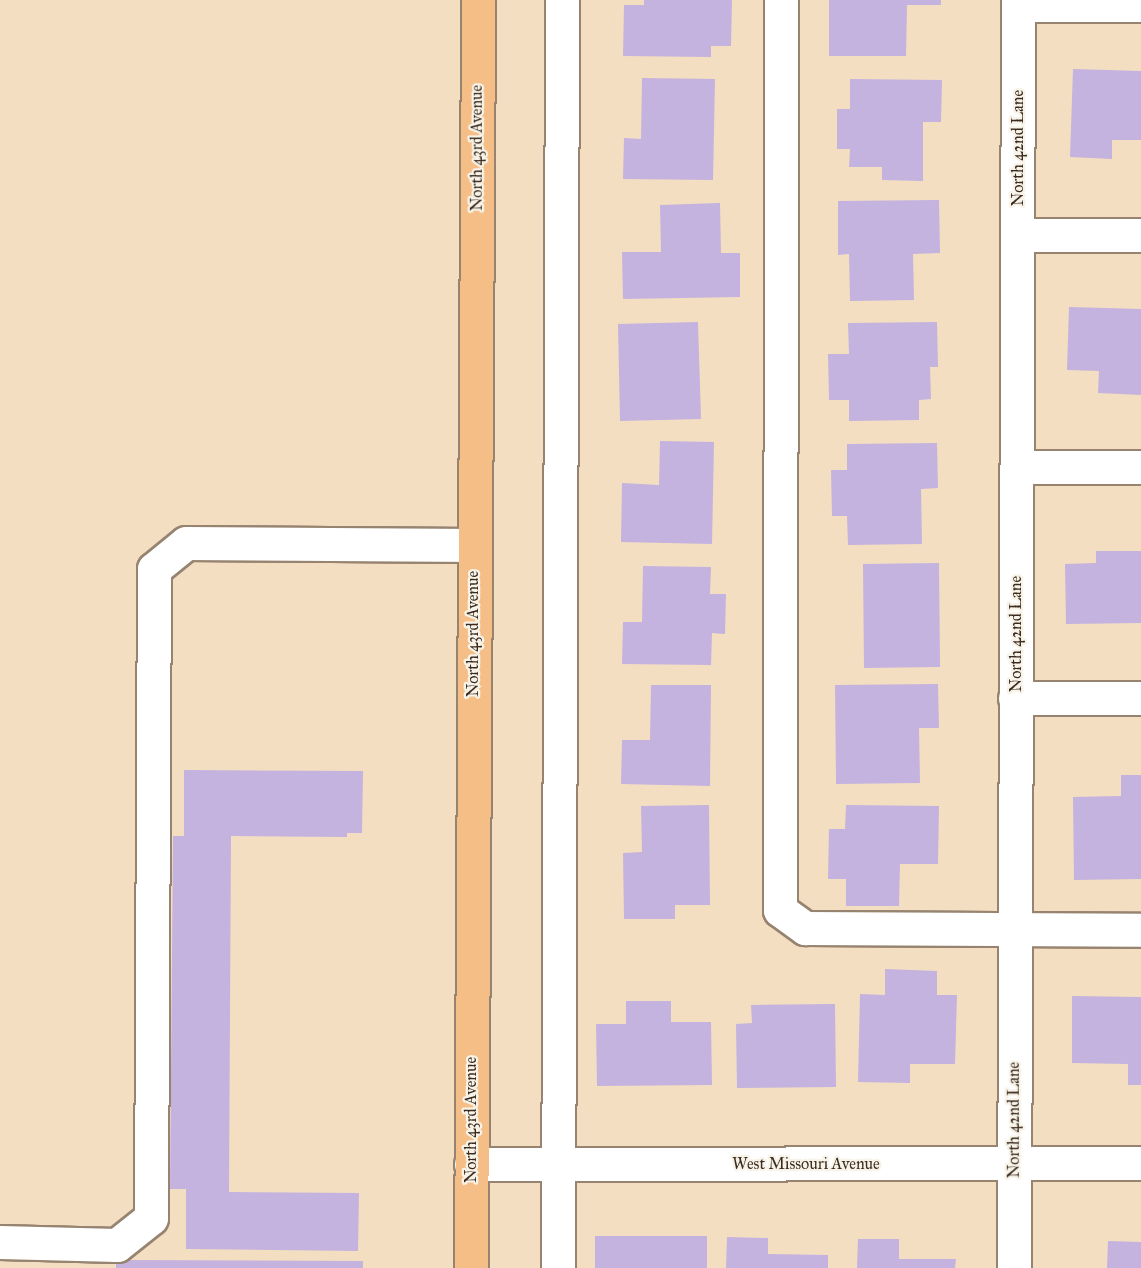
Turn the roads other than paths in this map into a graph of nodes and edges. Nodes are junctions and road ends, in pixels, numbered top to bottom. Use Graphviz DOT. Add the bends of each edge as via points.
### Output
graph roads {
  1 [pos="478,0"];
  2 [pos="562,0"];
  3 [pos="781,0"];
  4 [pos="1018,2"];
  5 [pos="1141,5"];
  6 [pos="1017,235"];
  7 [pos="1141,235"];
  8 [pos="1017,467"];
  9 [pos="1141,467"];
  10 [pos="474,545"];
  11 [pos="1015,698"];
  12 [pos="1141,698"];
  13 [pos="1014,929"];
  14 [pos="1141,930"];
  15 [pos="1014,1163"];
  16 [pos="1141,1163"];
  17 [pos="471,1164"];
  18 [pos="558,1166"];
  19 [pos="0,1242"];
  20 [pos="471,1268"];
  21 [pos="558,1268"];
  22 [pos="1014,1268"];
  1 -- 10 [label="main road, North 43rd Avenue"];
  2 -- 18 [label="street"];
  3 -- 13 [label="street" via="780,910 806,928"];
  4 -- 5 [label="street"];
  4 -- 6 [label="street, North 42nd Lane"];
  6 -- 7 [label="street"];
  6 -- 8 [label="street, North 42nd Lane"];
  8 -- 9 [label="street"];
  8 -- 11 [label="street, North 42nd Lane"];
  10 -- 17 [label="main road, North 43rd Avenue"];
  10 -- 19 [label="street" via="186,543 154,569 151,1218 117,1245"];
  11 -- 12 [label="street"];
  11 -- 13 [label="street, North 42nd Lane"];
  13 -- 14 [label="street"];
  13 -- 15 [label="street, North 42nd Lane"];
  15 -- 16 [label="street, West Missouri Avenue"];
  15 -- 18 [label="street, West Missouri Avenue"];
  15 -- 22 [label="street, North 42nd Lane"];
  17 -- 18 [label="street, West Missouri Avenue"];
  17 -- 20 [label="main road, North 43rd Avenue"];
  18 -- 21 [label="street"];
}
